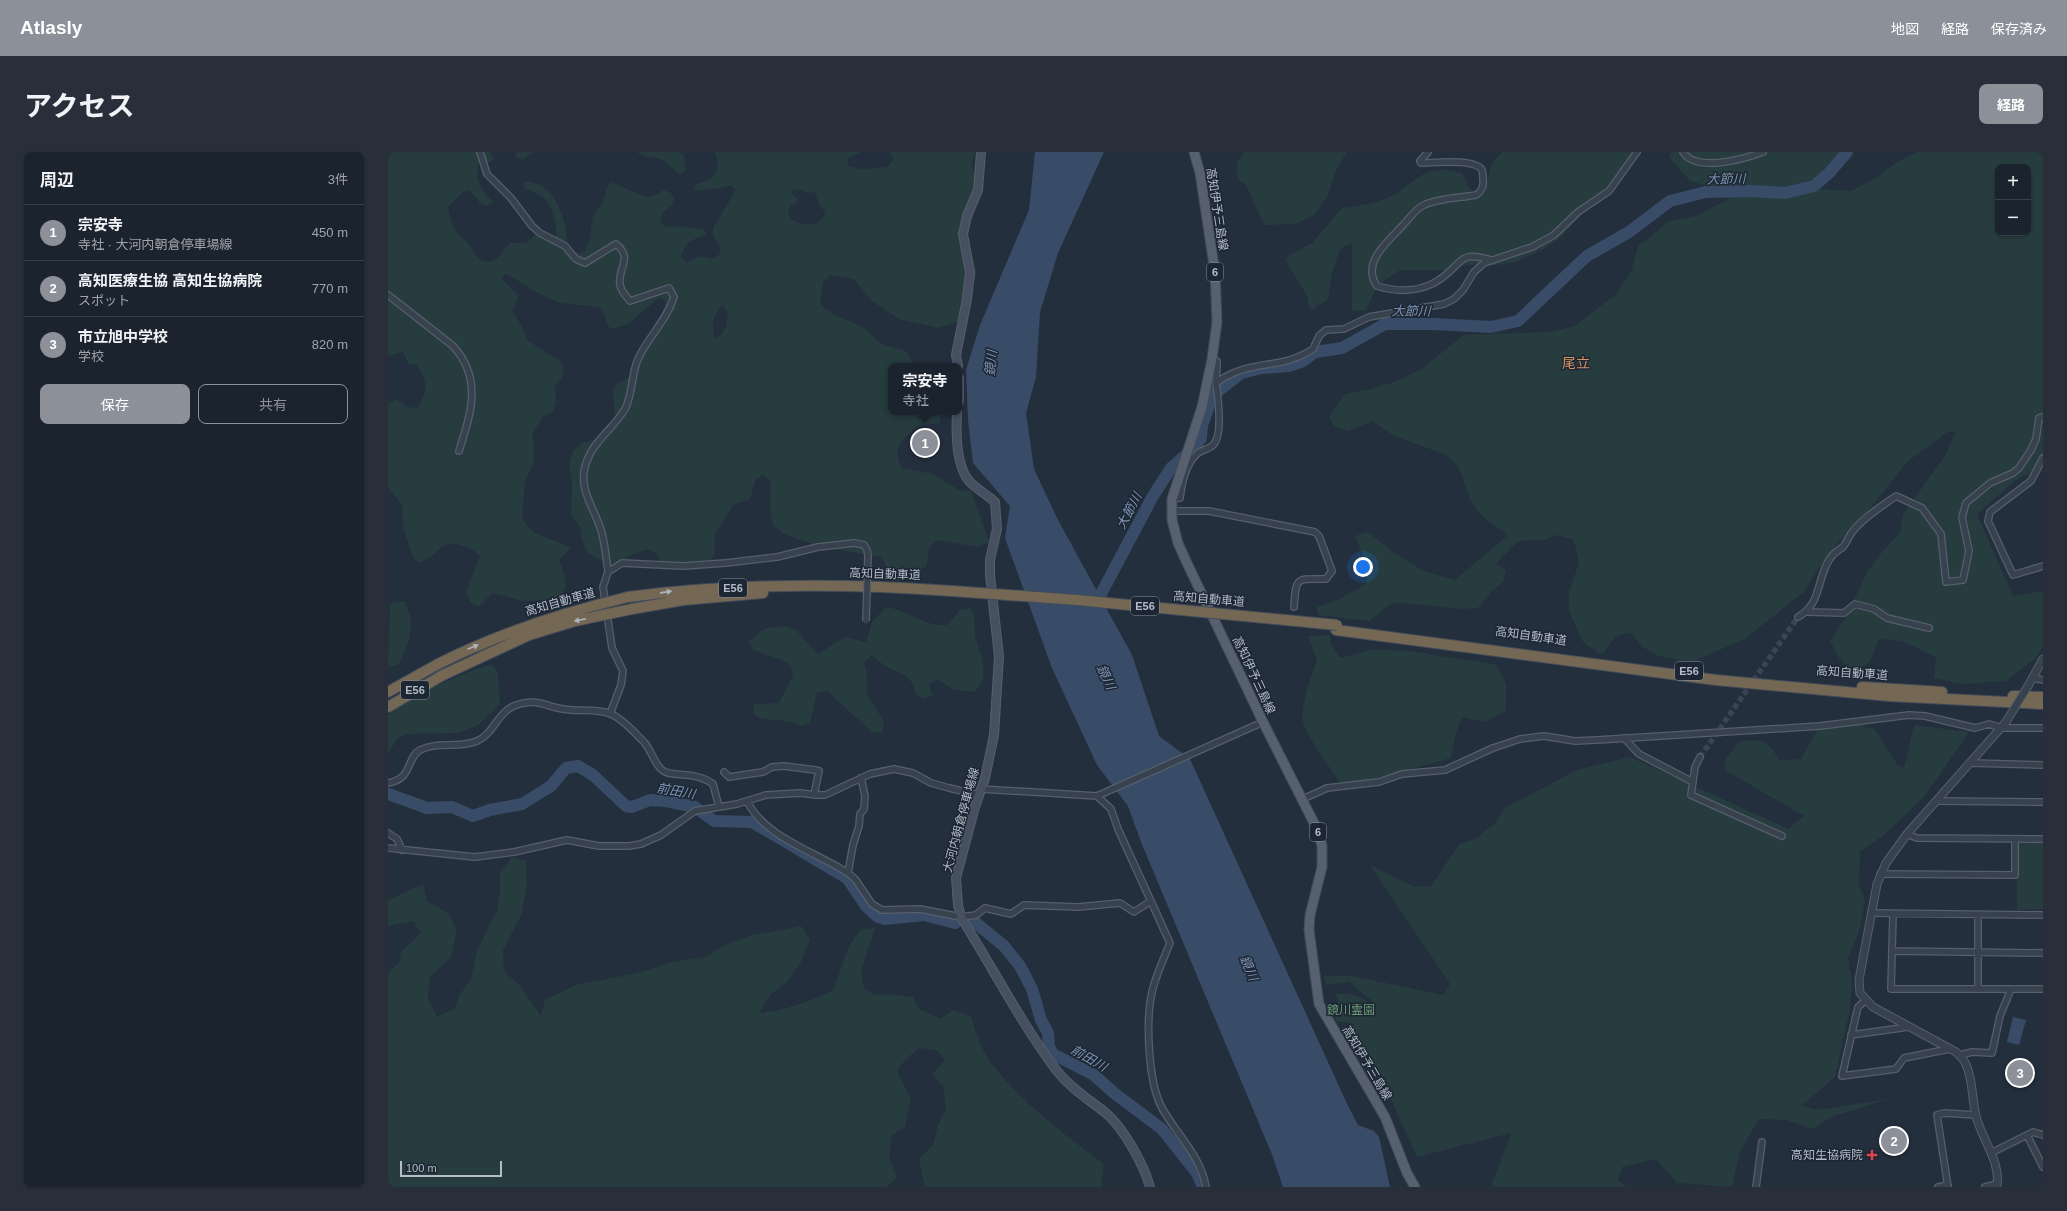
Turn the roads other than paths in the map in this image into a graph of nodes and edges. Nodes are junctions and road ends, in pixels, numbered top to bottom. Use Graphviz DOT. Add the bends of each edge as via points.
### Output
graph roads {
  1 [pos="480,152"];
  2 [pos="980,152"];
  3 [pos="1194,152"];
  4 [pos="1428,152"];
  5 [pos="1637,152"];
  6 [pos="1683,152"];
  7 [pos="1763,152"];
  8 [pos="1493,260"];
  9 [pos="388,295"];
  10 [pos="1212,359"];
  11 [pos="957,363"];
  12 [pos="1216,384"];
  13 [pos="957,415"];
  14 [pos="2043,417"];
  15 [pos="459,451"];
  16 [pos="2043,458"];
  17 [pos="1172,499"];
  18 [pos="1172,511"];
  19 [pos="2043,566"];
  20 [pos="608,571"];
  21 [pos="952,594"];
  22 [pos="1294,607"];
  23 [pos="1806,612"];
  24 [pos="1798,617"];
  25 [pos="866,621"];
  26 [pos="1337,628"];
  27 [pos="1928,628"];
  28 [pos="2043,659"];
  29 [pos="2033,678"];
  30 [pos="2043,680"];
  31 [pos="388,692"];
  32 [pos="2043,697"];
  33 [pos="2043,704"];
  34 [pos="388,707"];
  35 [pos="610,714"];
  36 [pos="1263,722"];
  37 [pos="2004,725"];
  38 [pos="2043,728"];
  39 [pos="1624,738"];
  40 [pos="1700,757"];
  41 [pos="1970,763"];
  42 [pos="2043,765"];
  43 [pos="724,772"];
  44 [pos="861,778"];
  45 [pos="1691,781"];
  46 [pos="388,783"];
  47 [pos="980,792"];
  48 [pos="1099,794"];
  49 [pos="814,795"];
  50 [pos="1303,799"];
  51 [pos="747,801"];
  52 [pos="1937,801"];
  53 [pos="2043,802"];
  54 [pos="719,807"];
  55 [pos="388,833"];
  56 [pos="1907,834"];
  57 [pos="1782,836"];
  58 [pos="2015,839"];
  59 [pos="2043,839"];
  60 [pos="388,848"];
  61 [pos="402,850"];
  62 [pos="848,873"];
  63 [pos="1880,874"];
  64 [pos="1151,901"];
  65 [pos="1871,913"];
  66 [pos="1892,914"];
  67 [pos="1978,914"];
  68 [pos="2043,915"];
  69 [pos="961,917"];
  70 [pos="1892,951"];
  71 [pos="1978,952"];
  72 [pos="2043,953"];
  73 [pos="1978,988"];
  74 [pos="2011,988"];
  75 [pos="2043,989"];
  76 [pos="1866,1000"];
  77 [pos="1908,1026"];
  78 [pos="1851,1035"];
  79 [pos="1949,1049"];
  80 [pos="1960,1055"];
  81 [pos="1976,1115"];
  82 [pos="2027,1134"];
  83 [pos="2043,1135"];
  84 [pos="1762,1142"];
  85 [pos="1991,1153"];
  86 [pos="2043,1167"];
  87 [pos="1948,1186"];
  88 [pos="1997,1186"];
  89 [pos="1150,1187"];
  90 [pos="1206,1187"];
  91 [pos="1414,1187"];
  92 [pos="1756,1187"];
  93 [pos="1938,1187"];
  94 [pos="1985,1187"];
  1 -- 20 [label="street" via="487,174 511,198 532,226 565,246 576,259 585,263 616,244 623,250 625,257 620,284 623,294 630,301 669,288 674,297 670,311 637,361 626,407 594,446 584,472 588,498 601,530"];
  2 -- 11 [label="main road" via="978,190 967,216 964,234 970,272 956,355"];
  3 -- 10 [label="main road, 高知伊予三島線 / 6" via="1200,173 1216,291 1217,322"];
  4 -- 8 [label="street" via="1420,160 1421,163 1461,162 1477,166 1481,169 1484,183 1476,195 1431,202 1414,212 1384,243 1372,269 1375,283 1391,290 1411,290 1426,287 1442,278 1469,256"];
  5 -- 8 [label="street" via="1608,191 1578,212 1554,235 1532,247"];
  6 -- 7 [label="street" via="1691,161 1705,164"];
  8 -- 12 [label="street" via="1479,268 1454,299 1369,317 1344,329 1326,330 1318,336 1313,350 1296,359 1246,368 1226,376"];
  9 -- 15 [label="street" via="453,346 468,367 473,392"];
  10 -- 12 [label="street" via="1217,361"];
  10 -- 17 [label="main road, 高知伊予三島線 / 6" via="1198,421"];
  12 -- 17 [label="street" via="1218,422 1214,444 1194,458 1187,469 1180,498"];
  13 -- 47 [label="main road, 大河内朝倉停車場線" via="960,459 970,482 995,502 997,529 990,568 999,657 994,735 986,778"];
  14 -- 23 [label="street" via="2039,418 2036,439 2031,450 2019,468 1990,483 1966,503 1962,518 1969,551 1963,580 1946,582 1941,534 1922,508 1896,496 1864,520 1852,532 1844,546 1832,556 1826,566 1818,594"];
  16 -- 19 [label="street" via="2032,482 1990,512 1988,520 2013,575"];
  17 -- 18 [label="main road, 高知伊予三島線 / 6"];
  18 -- 22 [label="street" via="1209,511 1315,532 1319,536 1332,571 1326,579 1302,579 1298,582"];
  18 -- 36 [label="main road, 高知伊予三島線 / 6" via="1174,530 1181,550"];
  20 -- 25 [label="street, bridge" via="622,563 683,566 726,563 854,543 864,545 868,550"];
  20 -- 35 [label="street" via="603,587 608,628 612,648 623,671 621,685"];
  21 -- 26 [label="highway, 高知自動車道 / E56, bridge" via="1116,603"];
  31 -- 21 [label="highway, 高知自動車道 / E56, one-way, bridge" via="438,664 516,628 577,609 628,598 674,591 838,586"];
  21 -- 34 [label="highway, 高知自動車道 / E56, one-way, bridge" via="771,592 683,600 632,609 575,621 528,635 443,675"];
  23 -- 24 [label="street"];
  23 -- 27 [label="street" via="1844,613 1855,604 1874,609 1887,618"];
  26 -- 32 [label="highway, 高知自動車道 / E56" via="1750,678"];
  26 -- 33 [label="highway, E56" via="1716,680 1889,696"];
  28 -- 29 [label="street"];
  29 -- 30 [label="street"];
  29 -- 37 [label="street, bridge"];
  35 -- 46 [label="street" via="562,709 542,702 516,705 501,714 486,737 465,746 421,750 406,774"];
  35 -- 54 [label="street" via="644,742 661,770 671,774 701,777 713,784"];
  36 -- 48 [label="street"];
  36 -- 50 [label="main road, 高知伊予三島線 / 6"];
  37 -- 38 [label="street"];
  37 -- 39 [label="street" via="1989,724 1975,728 1925,716 1909,715 1820,726"];
  37 -- 41 [label="street"];
  39 -- 45 [label="street" via="1636,752"];
  39 -- 50 [label="street" via="1575,741 1544,736 1520,739 1445,770 1402,774 1379,782 1328,788"];
  40 -- 45 [label="street"];
  41 -- 42 [label="street"];
  41 -- 52 [label="street"];
  43 -- 49 [label="street" via="729,777 784,766 819,771"];
  44 -- 47 [label="street" via="876,772 894,770 913,773 931,783 949,788"];
  44 -- 49 [label="street" via="825,795"];
  44 -- 62 [label="street" via="865,796 864,808 852,845"];
  45 -- 57 [label="street" via="1691,795"];
  47 -- 48 [label="street"];
  47 -- 69 [label="main road, 大河内朝倉停車場線" via="956,878"];
  48 -- 64 [label="street" via="1111,809"];
  49 -- 51 [label="street" via="800,792 766,795"];
  50 -- 91 [label="main road, 高知伊予三島線 / 6" via="1314,819 1322,846 1322,867 1310,915 1309,930 1319,1004 1385,1117"];
  51 -- 54 [label="street"];
  51 -- 62 [label="street" via="761,821"];
  52 -- 53 [label="street"];
  52 -- 56 [label="street"];
  54 -- 61 [label="street" via="695,812 661,835 641,844 629,846 599,846 567,840 514,852 475,857"];
  55 -- 61 [label="street" via="397,839"];
  56 -- 58 [label="street" via="1917,838"];
  56 -- 63 [label="street" via="1891,854"];
  58 -- 59 [label="street"];
  58 -- 63 [label="street" via="2015,875"];
  60 -- 61 [label="street"];
  62 -- 69 [label="street" via="877,908 920,909"];
  63 -- 65 [label="street"];
  64 -- 69 [label="street" via="1134,912 1120,903 1078,907 1024,905 1010,914 985,908 976,915"];
  64 -- 90 [label="street" via="1170,943 1150,1003 1150,1041 1155,1092 1162,1108 1198,1163"];
  65 -- 66 [label="street"];
  65 -- 76 [label="street" via="1858,980 1860,993"];
  66 -- 67 [label="street"];
  66 -- 70 [label="street"];
  67 -- 68 [label="street"];
  67 -- 71 [label="street"];
  69 -- 89 [label="main road, 大河内朝倉停車場線" via="1046,1055 1067,1082 1117,1124"];
  70 -- 71 [label="street"];
  70 -- 73 [label="street" via="1891,988"];
  71 -- 72 [label="street"];
  71 -- 73 [label="street"];
  73 -- 74 [label="street"];
  74 -- 75 [label="street"];
  74 -- 80 [label="street" via="1998,1022 1992,1054 1972,1052"];
  76 -- 77 [label="street"];
  76 -- 78 [label="street" via="1858,1007"];
  77 -- 78 [label="street"];
  77 -- 79 [label="street"];
  78 -- 79 [label="street" via="1842,1076 1896,1069 1904,1058"];
  79 -- 80 [label="street"];
  80 -- 81 [label="street" via="1969,1072"];
  81 -- 85 [label="street"];
  81 -- 87 [label="street" via="1936,1115"];
  82 -- 83 [label="street" via="2033,1132"];
  82 -- 85 [label="street"];
  82 -- 86 [label="street"];
  84 -- 92 [label="street"];
  85 -- 88 [label="street" via="1996,1167"];
  87 -- 93 [label="street"];
  88 -- 94 [label="street"];
}
